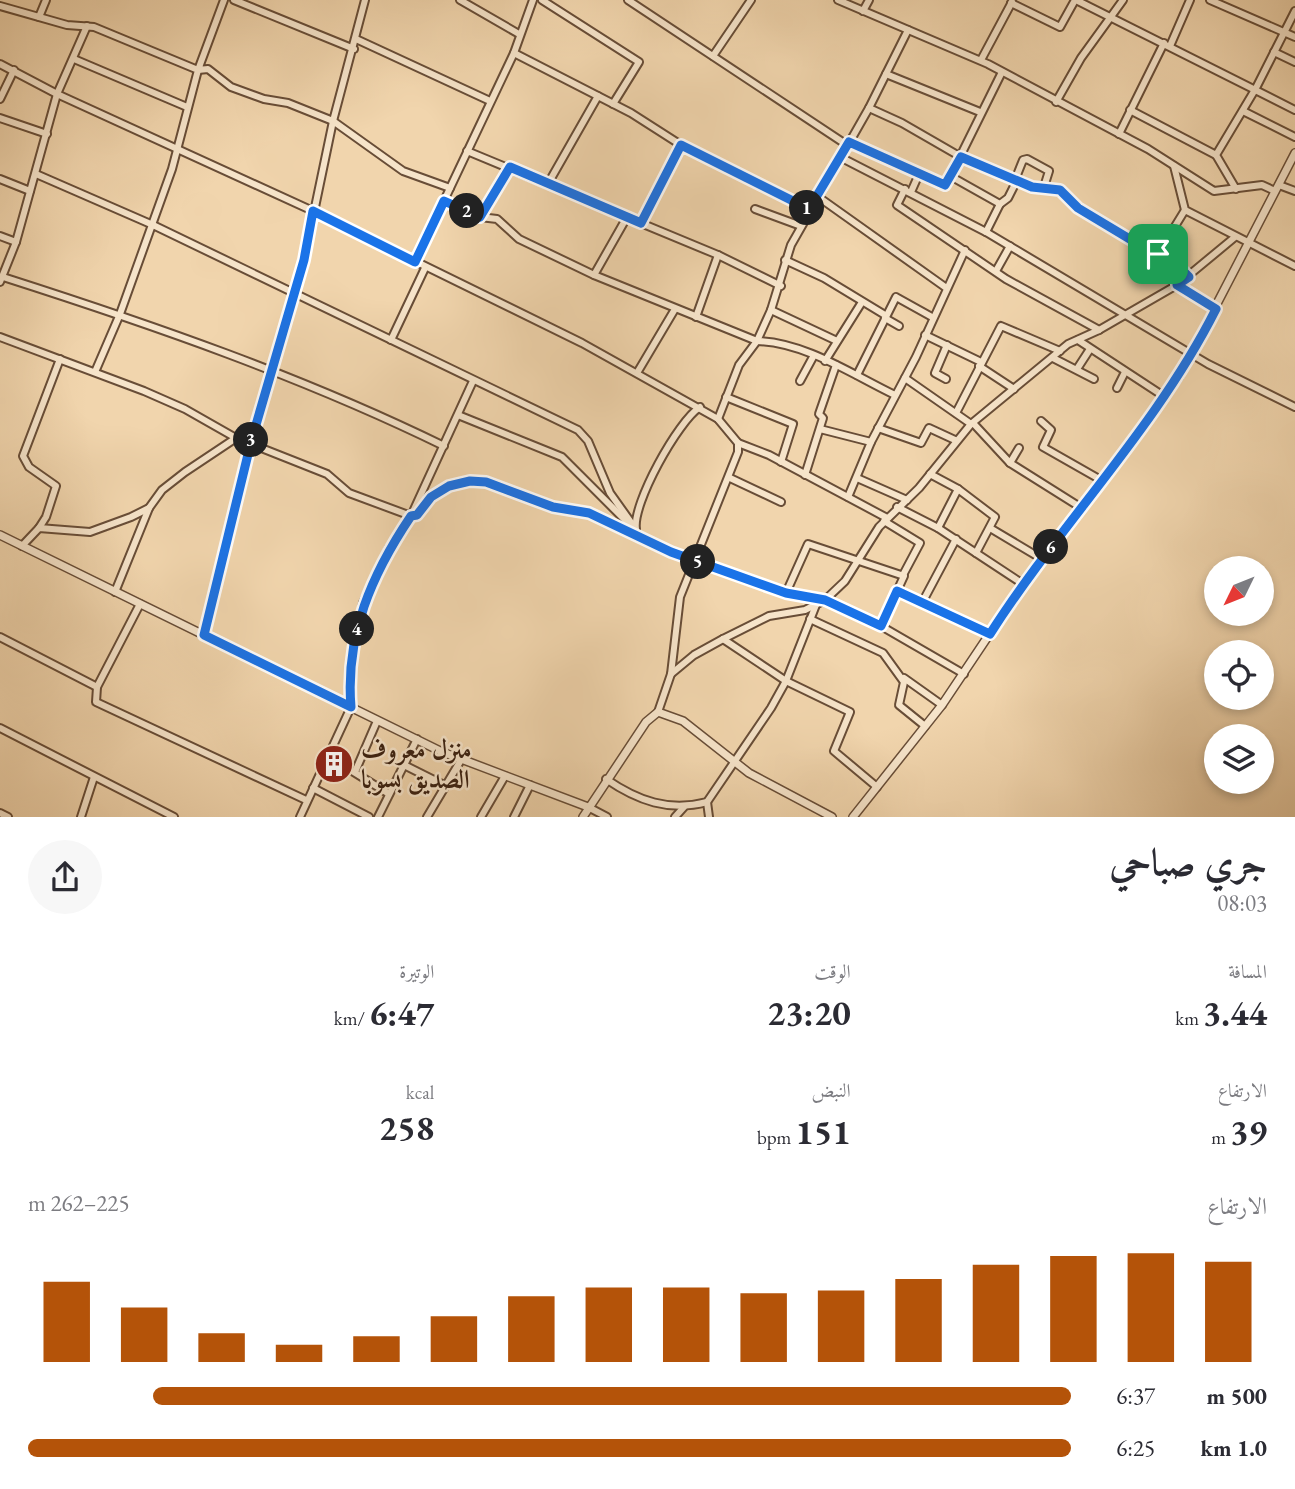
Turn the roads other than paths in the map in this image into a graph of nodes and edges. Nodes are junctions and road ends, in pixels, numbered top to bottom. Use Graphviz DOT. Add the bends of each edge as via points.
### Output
graph roads {
  1 [pos="46,0"];
  2 [pos="224,0"];
  3 [pos="234,0"];
  4 [pos="365,0"];
  5 [pos="460,0"];
  6 [pos="533,0"];
  7 [pos="542,0"];
  8 [pos="628,0"];
  9 [pos="751,0"];
  10 [pos="838,0"];
  11 [pos="869,0"];
  12 [pos="1076,0"];
  13 [pos="1124,0"];
  14 [pos="1190,0"];
  15 [pos="1210,0"];
  16 [pos="1012,2"];
  17 [pos="0,6"];
  18 [pos="863,11"];
  19 [pos="1295,12"];
  20 [pos="1112,16"];
  21 [pos="39,17"];
  22 [pos="88,26"];
  23 [pos="908,30"];
  24 [pos="1284,32"];
  25 [pos="519,34"];
  26 [pos="1295,37"];
  27 [pos="356,39"];
  28 [pos="1167,44"];
  29 [pos="354,49"];
  30 [pos="1274,52"];
  31 [pos="513,53"];
  32 [pos="713,56"];
  33 [pos="74,60"];
  34 [pos="981,60"];
  35 [pos="1295,62"];
  36 [pos="0,64"];
  37 [pos="14,69"];
  38 [pos="198,70"];
  39 [pos="1002,72"];
  40 [pos="886,74"];
  41 [pos="1256,88"];
  42 [pos="57,94"];
  43 [pos="598,96"];
  44 [pos="0,99"];
  45 [pos="490,101"];
  46 [pos="1056,102"];
  47 [pos="613,104"];
  48 [pos="187,107"];
  49 [pos="869,108"];
  50 [pos="1130,110"];
  51 [pos="1295,110"];
  52 [pos="1243,111"];
  53 [pos="980,112"];
  54 [pos="0,118"];
  55 [pos="333,121"];
  56 [pos="47,134"];
  57 [pos="1119,134"];
  58 [pos="1295,137"];
  59 [pos="848,144"];
  60 [pos="681,145"];
  61 [pos="176,149"];
  62 [pos="467,150"];
  63 [pos="1295,153"];
  64 [pos="1216,155"];
  65 [pos="840,157"];
  66 [pos="961,157"];
  67 [pos="1174,166"];
  68 [pos="510,167"];
  69 [pos="36,173"];
  70 [pos="919,174"];
  71 [pos="952,177"];
  72 [pos="0,179"];
  73 [pos="1016,180"];
  74 [pos="549,182"];
  75 [pos="450,188"];
  76 [pos="1277,188"];
  77 [pos="1236,189"];
  78 [pos="1043,190"];
  79 [pos="30,191"];
  80 [pos="908,191"];
  81 [pos="1295,191"];
  82 [pos="817,196"];
  83 [pos="444,201"];
  84 [pos="1000,204"];
  85 [pos="755,209"];
  86 [pos="809,209"];
  87 [pos="1185,210"];
  88 [pos="313,211"];
  89 [pos="480,217"];
  90 [pos="626,217"];
  91 [pos="641,223"];
  92 [pos="153,225"];
  93 [pos="801,226"];
  94 [pos="986,232"];
  95 [pos="0,236"];
  96 [pos="1236,237"];
  97 [pos="1250,241"];
  98 [pos="16,242"];
  99 [pos="1010,246"];
  100 [pos="965,250"];
  101 [pos="1158,254"];
  102 [pos="718,255"];
  103 [pos="785,260"];
  104 [pos="415,262"];
  105 [pos="1295,266"];
  106 [pos="425,268"];
  107 [pos="996,271"];
  108 [pos="594,275"];
  109 [pos="1189,277"];
  110 [pos="2,279"];
  111 [pos="1177,285"];
  112 [pos="781,286"];
  113 [pos="945,287"];
  114 [pos="295,293"];
  115 [pos="862,302"];
  116 [pos="675,309"];
  117 [pos="1216,309"];
  118 [pos="771,310"];
  119 [pos="120,314"];
  120 [pos="1127,315"];
  121 [pos="885,316"];
  122 [pos="696,317"];
  123 [pos="932,317"];
  124 [pos="899,326"];
  125 [pos="1099,330"];
  126 [pos="925,335"];
  127 [pos="0,337"];
  128 [pos="391,340"];
  129 [pos="1078,340"];
  130 [pos="758,341"];
  131 [pos="837,341"];
  132 [pos="947,345"];
  133 [pos="1090,349"];
  134 [pos="1060,351"];
  135 [pos="1193,354"];
  136 [pos="814,357"];
  137 [pos="1053,358"];
  138 [pos="60,359"];
  139 [pos="825,361"];
  140 [pos="980,364"];
  141 [pos="836,365"];
  142 [pos="1077,369"];
  143 [pos="271,370"];
  144 [pos="95,372"];
  145 [pos="1125,372"];
  146 [pos="637,373"];
  147 [pos="857,375"];
  148 [pos="905,378"];
  149 [pos="946,379"];
  150 [pos="1094,379"];
  151 [pos="800,381"];
  152 [pos="473,382"];
  153 [pos="1117,388"];
  154 [pos="1014,389"];
  155 [pos="895,395"];
  156 [pos="726,397"];
  157 [pos="1165,397"];
  158 [pos="700,407"];
  159 [pos="1295,407"];
  160 [pos="956,413"];
  161 [pos="458,415"];
  162 [pos="718,419"];
  163 [pos="1041,421"];
  164 [pos="972,423"];
  165 [pos="878,428"];
  166 [pos="820,429"];
  167 [pos="236,438"];
  168 [pos="955,440"];
  169 [pos="251,442"];
  170 [pos="871,442"];
  171 [pos="738,443"];
  172 [pos="444,446"];
  173 [pos="1019,448"];
  174 [pos="781,462"];
  175 [pos="1010,463"];
  176 [pos="930,474"];
  177 [pos="804,475"];
  178 [pos="730,478"];
  179 [pos="857,478"];
  180 [pos="1101,480"];
  181 [pos="958,489"];
  182 [pos="848,497"];
  183 [pos="907,500"];
  184 [pos="781,502"];
  185 [pos="897,507"];
  186 [pos="1080,507"];
  187 [pos="149,508"];
  188 [pos="411,516"];
  189 [pos="885,519"];
  190 [pos="633,526"];
  191 [pos="40,528"];
  192 [pos="938,528"];
  193 [pos="990,528"];
  194 [pos="0,535"];
  195 [pos="640,535"];
  196 [pos="956,539"];
  197 [pos="22,546"];
  198 [pos="976,553"];
  199 [pos="859,559"];
  200 [pos="1042,559"];
  201 [pos="692,560"];
  202 [pos="903,575"];
  203 [pos="1023,584"];
  204 [pos="897,591"];
  205 [pos="115,592"];
  206 [pos="786,593"];
  207 [pos="825,600"];
  208 [pos="922,603"];
  209 [pos="140,604"];
  210 [pos="816,605"];
  211 [pos="810,619"];
  212 [pos="881,626"];
  213 [pos="990,634"];
  214 [pos="204,635"];
  215 [pos="0,637"];
  216 [pos="723,639"];
  217 [pos="671,674"];
  218 [pos="964,674"];
  219 [pos="902,677"];
  220 [pos="786,681"];
  221 [pos="97,687"];
  222 [pos="942,705"];
  223 [pos="351,707"];
  224 [pos="658,712"];
  225 [pos="377,721"];
  226 [pos="925,726"];
  227 [pos="0,728"];
  228 [pos="417,739"];
  229 [pos="328,756"];
  230 [pos="461,760"];
  231 [pos="734,763"];
  232 [pos="404,765"];
  233 [pos="355,772"];
  234 [pos="94,776"];
  235 [pos="505,776"];
  236 [pos="606,779"];
  237 [pos="530,785"];
  238 [pos="446,786"];
  239 [pos="877,787"];
  240 [pos="313,788"];
  241 [pos="390,794"];
  242 [pos="306,800"];
  243 [pos="707,802"];
  244 [pos="588,807"];
  245 [pos="684,807"];
  246 [pos="0,813"];
  247 [pos="817,813"];
  248 [pos="8,817"];
  249 [pos="80,817"];
  250 [pos="174,817"];
  251 [pos="300,817"];
  252 [pos="369,817"];
  253 [pos="378,817"];
  254 [pos="427,817"];
  255 [pos="481,817"];
  256 [pos="514,817"];
  257 [pos="583,817"];
  258 [pos="607,817"];
  259 [pos="675,817"];
  260 [pos="709,817"];
  261 [pos="832,817"];
  262 [pos="853,817"];
  1 -- 21 [label="street"];
  2 -- 38 [label="street"];
  3 -- 29 [label="street"];
  4 -- 27 [label="street"];
  5 -- 25 [label="street"];
  6 -- 25 [label="street"];
  7 -- 47 [label="street" via="639,62"];
  8 -- 32 [label="street"];
  9 -- 32 [label="street"];
  10 -- 18 [label="street"];
  11 -- 18 [label="street"];
  12 -- 16 [label="street" via="1060,27"];
  12 -- 20 [label="street"];
  13 -- 20 [label="street"];
  14 -- 28 [label="street"];
  15 -- 24 [label="street"];
  16 -- 34 [label="street"];
  17 -- 21 [label="street"];
  18 -- 23 [label="street"];
  19 -- 24 [label="street"];
  20 -- 28 [label="street"];
  20 -- 46 [label="street"];
  21 -- 22 [label="street"];
  22 -- 33 [label="street"];
  22 -- 38 [label="street"];
  23 -- 34 [label="street"];
  23 -- 40 [label="street"];
  24 -- 26 [label="street"];
  24 -- 30 [label="street"];
  25 -- 31 [label="street"];
  27 -- 29 [label="street"];
  27 -- 45 [label="street"];
  28 -- 41 [label="street"];
  28 -- 50 [label="street"];
  29 -- 55 [label="street"];
  30 -- 35 [label="street"];
  30 -- 41 [label="street"];
  31 -- 43 [label="street"];
  31 -- 45 [label="street"];
  32 -- 59 [label="street"];
  33 -- 42 [label="street"];
  33 -- 48 [label="street"];
  34 -- 39 [label="street"];
  36 -- 37 [label="street"];
  37 -- 42 [label="street"];
  37 -- 44 [label="street"];
  38 -- 48 [label="street"];
  38 -- 55 [label="street" via="208,69 231,87"];
  39 -- 46 [label="street"];
  39 -- 53 [label="street"];
  40 -- 49 [label="street"];
  40 -- 53 [label="street"];
  41 -- 51 [label="street"];
  41 -- 52 [label="street"];
  42 -- 56 [label="street"];
  42 -- 61 [label="street"];
  43 -- 47 [label="street"];
  43 -- 74 [label="street"];
  45 -- 62 [label="street"];
  46 -- 57 [label="street"];
  47 -- 60 [label="street"];
  48 -- 61 [label="street"];
  49 -- 59 [label="street"];
  49 -- 66 [label="street"];
  50 -- 57 [label="street"];
  50 -- 64 [label="street"];
  52 -- 58 [label="street"];
  52 -- 64 [label="street"];
  53 -- 66 [label="street"];
  54 -- 56 [label="street"];
  55 -- 75 [label="street" via="403,172"];
  55 -- 88 [label="street"];
  56 -- 69 [label="street"];
  57 -- 67 [label="street"];
  59 -- 65 [label="street"];
  59 -- 70 [label="street"];
  60 -- 86 [label="street"];
  60 -- 91 [label="street"];
  61 -- 88 [label="street"];
  61 -- 92 [label="street"];
  62 -- 68 [label="street"];
  62 -- 75 [label="street"];
  63 -- 76 [label="street"];
  64 -- 77 [label="street"];
  65 -- 80 [label="street"];
  65 -- 82 [label="street"];
  66 -- 71 [label="street"];
  66 -- 73 [label="street"];
  67 -- 77 [label="street" via="1214,191"];
  67 -- 87 [label="street"];
  68 -- 74 [label="street"];
  68 -- 89 [label="street"];
  69 -- 79 [label="street"];
  69 -- 92 [label="street"];
  70 -- 71 [label="street" via="945,185"];
  70 -- 80 [label="street"];
  71 -- 84 [label="street"];
  72 -- 79 [label="street"];
  73 -- 78 [label="street"];
  73 -- 78 [label="street" via="1027,159 1049,171"];
  73 -- 84 [label="street"];
  74 -- 90 [label="street"];
  75 -- 83 [label="street"];
  76 -- 77 [label="street"];
  76 -- 81 [label="street"];
  76 -- 97 [label="street"];
  78 -- 101 [label="street" via="1060,190 1078,208"];
  79 -- 98 [label="street"];
  80 -- 94 [label="street"];
  80 -- 100 [label="street" via="897,205"];
  82 -- 86 [label="street"];
  82 -- 113 [label="street"];
  83 -- 89 [label="street"];
  83 -- 104 [label="street"];
  84 -- 94 [label="street"];
  85 -- 93 [label="street"];
  86 -- 93 [label="street"];
  87 -- 96 [label="street"];
  87 -- 101 [label="street"];
  88 -- 104 [label="street"];
  88 -- 114 [label="street"];
  89 -- 108 [label="street" via="497,219 519,239"];
  90 -- 91 [label="street"];
  90 -- 108 [label="street"];
  91 -- 102 [label="street"];
  92 -- 114 [label="street"];
  92 -- 119 [label="street"];
  93 -- 103 [label="street"];
  94 -- 99 [label="street"];
  95 -- 98 [label="street"];
  96 -- 97 [label="street"];
  96 -- 109 [label="street"];
  97 -- 105 [label="street"];
  97 -- 117 [label="street"];
  98 -- 110 [label="street"];
  99 -- 107 [label="street"];
  99 -- 120 [label="street"];
  100 -- 107 [label="street"];
  100 -- 113 [label="street"];
  101 -- 109 [label="street"];
  102 -- 112 [label="street"];
  102 -- 122 [label="street"];
  103 -- 112 [label="street"];
  103 -- 115 [label="street"];
  104 -- 106 [label="street"];
  106 -- 128 [label="street"];
  106 -- 146 [label="street"];
  107 -- 125 [label="street"];
  108 -- 116 [label="street"];
  109 -- 111 [label="street"];
  110 -- 119 [label="street"];
  111 -- 117 [label="street"];
  111 -- 120 [label="street"];
  112 -- 118 [label="street"];
  113 -- 123 [label="street"];
  114 -- 128 [label="street"];
  114 -- 143 [label="street"];
  115 -- 121 [label="street"];
  115 -- 131 [label="street"];
  116 -- 122 [label="street"];
  116 -- 146 [label="street"];
  117 -- 135 [label="street"];
  118 -- 130 [label="street"];
  118 -- 131 [label="street"];
  119 -- 143 [label="street"];
  119 -- 144 [label="street"];
  120 -- 125 [label="street"];
  120 -- 135 [label="street"];
  121 -- 123 [label="street" via="895,297"];
  121 -- 124 [label="street"];
  121 -- 147 [label="street"];
  122 -- 130 [label="street"];
  123 -- 126 [label="street"];
  125 -- 129 [label="street"];
  126 -- 132 [label="street"];
  126 -- 148 [label="street"];
  127 -- 138 [label="street"];
  128 -- 152 [label="street"];
  129 -- 133 [label="street"];
  129 -- 134 [label="street"];
  130 -- 136 [label="street" via="777,342"];
  130 -- 156 [label="street" via="739,365"];
  131 -- 139 [label="street"];
  132 -- 140 [label="street"];
  132 -- 149 [label="street" via="935,373"];
  133 -- 142 [label="street"];
  133 -- 145 [label="street"];
  134 -- 137 [label="street"];
  134 -- 140 [label="street" via="1002,325"];
  135 -- 157 [label="street"];
  135 -- 159 [label="street"];
  136 -- 139 [label="street"];
  136 -- 151 [label="street"];
  137 -- 142 [label="street"];
  137 -- 154 [label="street"];
  138 -- 144 [label="street"];
  138 -- 191 [label="street" via="23,456 29,467 56,485"];
  139 -- 141 [label="street"];
  140 -- 154 [label="street"];
  140 -- 160 [label="street"];
  141 -- 147 [label="street"];
  141 -- 166 [label="street" via="819,415 823,418"];
  142 -- 150 [label="street"];
  143 -- 169 [label="street"];
  143 -- 172 [label="street"];
  144 -- 167 [label="street" via="185,409"];
  145 -- 153 [label="street"];
  145 -- 157 [label="street"];
  146 -- 158 [label="street"];
  147 -- 155 [label="street"];
  148 -- 155 [label="street"];
  148 -- 160 [label="street"];
  152 -- 161 [label="street"];
  152 -- 190 [label="street" via="578,430"];
  154 -- 164 [label="street"];
  155 -- 165 [label="street"];
  156 -- 162 [label="street"];
  156 -- 174 [label="street" via="793,424"];
  157 -- 180 [label="street"];
  158 -- 162 [label="street"];
  158 -- 190 [label="street" via="681,424 663,455"];
  160 -- 164 [label="street"];
  161 -- 172 [label="street"];
  161 -- 190 [label="street" via="562,457"];
  162 -- 171 [label="street"];
  163 -- 180 [label="street" via="1051,430 1043,447"];
  164 -- 168 [label="street"];
  164 -- 175 [label="street"];
  165 -- 168 [label="street" via="920,443 929,428"];
  165 -- 170 [label="street"];
  166 -- 170 [label="street"];
  166 -- 177 [label="street"];
  167 -- 169 [label="street"];
  167 -- 187 [label="street" via="185,472"];
  168 -- 176 [label="street"];
  169 -- 188 [label="street" via="327,474 349,493"];
  169 -- 214 [label="street"];
  170 -- 179 [label="street"];
  171 -- 174 [label="street"];
  171 -- 178 [label="street"];
  172 -- 188 [label="street"];
  173 -- 175 [label="street"];
  174 -- 177 [label="street"];
  175 -- 186 [label="street"];
  176 -- 181 [label="street"];
  176 -- 183 [label="street"];
  177 -- 182 [label="street"];
  178 -- 184 [label="street"];
  178 -- 201 [label="street"];
  179 -- 182 [label="street"];
  179 -- 183 [label="street"];
  180 -- 186 [label="street"];
  181 -- 192 [label="street"];
  181 -- 193 [label="street" via="995,517"];
  182 -- 189 [label="street"];
  183 -- 185 [label="street"];
  185 -- 189 [label="street"];
  185 -- 192 [label="street"];
  186 -- 200 [label="street"];
  187 -- 191 [label="street" via="90,532"];
  187 -- 205 [label="street"];
  188 -- 195 [label="street" via="449,486 478,480 553,507 589,513"];
  188 -- 223 [label="street" via="389,548 363,603 352,662"];
  189 -- 199 [label="street"];
  189 -- 202 [label="street" via="920,543"];
  190 -- 195 [label="street"];
  191 -- 197 [label="street"];
  192 -- 196 [label="street"];
  193 -- 198 [label="street"];
  193 -- 200 [label="street"];
  194 -- 197 [label="street"];
  195 -- 201 [label="street"];
  196 -- 198 [label="street"];
  196 -- 208 [label="street"];
  197 -- 205 [label="street"];
  198 -- 203 [label="street"];
  199 -- 202 [label="street"];
  199 -- 206 [label="street" via="808,544"];
  199 -- 207 [label="street"];
  200 -- 203 [label="street"];
  201 -- 206 [label="street"];
  201 -- 217 [label="street" via="676,616"];
  202 -- 204 [label="street"];
  203 -- 213 [label="street"];
  204 -- 208 [label="street"];
  204 -- 212 [label="street"];
  205 -- 209 [label="street"];
  206 -- 207 [label="street"];
  207 -- 210 [label="street"];
  207 -- 212 [label="street"];
  208 -- 213 [label="street"];
  209 -- 214 [label="street"];
  209 -- 221 [label="street"];
  210 -- 211 [label="street"];
  210 -- 216 [label="street" via="769,616"];
  211 -- 219 [label="street" via="883,653"];
  211 -- 220 [label="street"];
  212 -- 218 [label="street"];
  213 -- 218 [label="street"];
  214 -- 223 [label="street"];
  215 -- 221 [label="street"];
  216 -- 217 [label="street"];
  216 -- 220 [label="street"];
  217 -- 224 [label="street"];
  218 -- 222 [label="street"];
  219 -- 222 [label="street"];
  219 -- 226 [label="street" via="899,705"];
  220 -- 231 [label="street"];
  220 -- 239 [label="street" via="850,712 834,751"];
  221 -- 242 [label="street" via="96,702"];
  222 -- 226 [label="street"];
  223 -- 225 [label="street"];
  223 -- 229 [label="street"];
  224 -- 231 [label="street" via="677,718"];
  224 -- 236 [label="street"];
  225 -- 228 [label="street"];
  225 -- 233 [label="street"];
  226 -- 239 [label="street"];
  227 -- 234 [label="street"];
  228 -- 230 [label="street"];
  228 -- 232 [label="street"];
  229 -- 233 [label="street"];
  229 -- 240 [label="street"];
  230 -- 235 [label="street"];
  230 -- 238 [label="street"];
  231 -- 243 [label="street"];
  231 -- 247 [label="street"];
  232 -- 238 [label="street"];
  232 -- 241 [label="street"];
  233 -- 241 [label="street"];
  234 -- 249 [label="street"];
  234 -- 250 [label="street"];
  235 -- 237 [label="street"];
  235 -- 255 [label="street"];
  236 -- 244 [label="street"];
  236 -- 245 [label="street" via="641,799"];
  237 -- 244 [label="street"];
  237 -- 256 [label="street"];
  238 -- 254 [label="street"];
  239 -- 262 [label="street"];
  240 -- 242 [label="street"];
  240 -- 252 [label="street"];
  241 -- 253 [label="street"];
  242 -- 251 [label="street"];
  243 -- 245 [label="street"];
  243 -- 260 [label="street"];
  244 -- 257 [label="street"];
  244 -- 258 [label="street"];
  245 -- 259 [label="street"];
  246 -- 248 [label="street"];
  247 -- 261 [label="street"];
}
